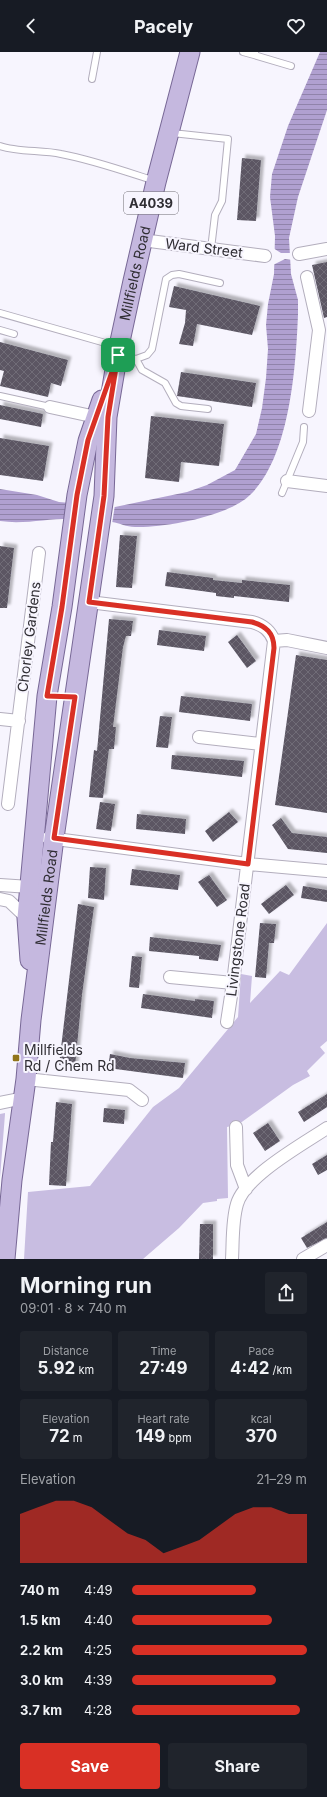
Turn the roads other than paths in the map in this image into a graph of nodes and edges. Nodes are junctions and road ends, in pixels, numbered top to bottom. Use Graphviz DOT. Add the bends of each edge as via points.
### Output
graph roads {
  1 [pos="97,52"];
  2 [pos="190,52"];
  3 [pos="243,52"];
  4 [pos="255,54"];
  5 [pos="290,66"];
  6 [pos="92,79"];
  7 [pos="168,132"];
  8 [pos="0,146"];
  9 [pos="156,182"];
  10 [pos="142,240"];
  11 [pos="212,249"];
  12 [pos="327,249"];
  13 [pos="299,254"];
  14 [pos="265,256"];
  15 [pos="307,277"];
  16 [pos="220,283"];
  17 [pos="0,313"];
  18 [pos="0,330"];
  19 [pos="14,334"];
  20 [pos="124,353"];
  21 [pos="322,355"];
  22 [pos="0,396"];
  23 [pos="50,407"];
  24 [pos="208,409"];
  25 [pos="310,411"];
  26 [pos="102,417"];
  27 [pos="304,427"];
  28 [pos="287,480"];
  29 [pos="327,486"];
  30 [pos="282,493"];
  31 [pos="40,553"];
  32 [pos="89,602"];
  33 [pos="274,641"];
  34 [pos="327,648"];
  35 [pos="47,696"];
  36 [pos="75,697"];
  37 [pos="0,719"];
  38 [pos="19,721"];
  39 [pos="199,737"];
  40 [pos="261,744"];
  41 [pos="8,804"];
  42 [pos="35,836"];
  43 [pos="54,838"];
  44 [pos="248,864"];
  45 [pos="327,871"];
  46 [pos="0,885"];
  47 [pos="30,887"];
  48 [pos="0,899"];
  49 [pos="27,918"];
  50 [pos="170,977"];
  51 [pos="233,983"];
  52 [pos="34,1002"];
  53 [pos="227,1022"];
  54 [pos="26,1079"];
  55 [pos="24,1098"];
  56 [pos="142,1100"];
  57 [pos="0,1104"];
  58 [pos="236,1127"];
  59 [pos="327,1128"];
  60 [pos="244,1191"];
  61 [pos="4,1236"];
  62 [pos="327,1245"];
  63 [pos="5,1259"];
  64 [pos="232,1259"];
  65 [pos="303,1259"];
  1 -- 6 [label="lane"];
  2 -- 7 [label="main road, Millfields Road / A4039"];
  3 -- 4 [label="lane"];
  4 -- 5 [label="lane"];
  7 -- 9 [label="main road, Millfields Road / A4039"];
  7 -- 11 [label="lane" via="228,139 222,201 215,215"];
  8 -- 9 [label="lane" via="86,159"];
  9 -- 10 [label="main road, Millfields Road / A4039"];
  10 -- 11 [label="street, Ward Street"];
  10 -- 20 [label="main road, Millfields Road / A4039"];
  11 -- 14 [label="street, Ward Street"];
  12 -- 13 [label="street"];
  15 -- 21 [label="street" via="318,317"];
  16 -- 20 [label="lane" via="179,274 166,279 152,350 147,355"];
  17 -- 20 [label="lane"];
  18 -- 19 [label="lane"];
  20 -- 24 [label="lane" via="142,370 165,383 176,403 181,406"];
  20 -- 26 [label="main road, Millfields Road / A4039"];
  21 -- 25 [label="street"];
  22 -- 23 [label="lane"];
  23 -- 26 [label="street"];
  26 -- 32 [label="main road, Millfields Road / A4039" via="104,496"];
  26 -- 35 [label="main road, Millfields Road / A4039" via="88,440 77,495"];
  27 -- 28 [label="lane" via="303,442"];
  28 -- 29 [label="street"];
  28 -- 30 [label="lane"];
  31 -- 38 [label="street, Chorley Gardens"];
  32 -- 33 [label="street" via="252,622 269,630"];
  32 -- 36 [label="main road, Millfields Road / A4039"];
  33 -- 34 [label="street" via="287,640"];
  33 -- 40 [label="street, Livingstone Road"];
  35 -- 36 [label="main road"];
  35 -- 42 [label="main road, Millfields Road / A4039"];
  36 -- 43 [label="main road, Millfields Road / A4039"];
  37 -- 38 [label="street"];
  38 -- 41 [label="street, Chorley Gardens"];
  39 -- 40 [label="street"];
  40 -- 44 [label="street, Livingstone Road"];
  42 -- 43 [label="street"];
  42 -- 47 [label="main road, Millfields Road / A4039"];
  43 -- 44 [label="street"];
  43 -- 52 [label="main road, Millfields Road / A4039"];
  44 -- 45 [label="street"];
  44 -- 51 [label="street, Livingstone Road"];
  46 -- 47 [label="street"];
  47 -- 49 [label="main road, Millfields Road / A4039"];
  48 -- 49 [label="street" via="9,901"];
  49 -- 52 [label="main road, Millfields Road / A4039"];
  50 -- 51 [label="street"];
  51 -- 53 [label="street, Livingstone Road"];
  52 -- 54 [label="main road, Millfields Road / A4039"];
  54 -- 55 [label="main road, Millfields Road / A4039"];
  54 -- 56 [label="street" via="129,1090"];
  55 -- 57 [label="street"];
  55 -- 61 [label="main road, Millfields Road / A4039"];
  58 -- 60 [label="street" via="237,1165"];
  59 -- 60 [label="street" via="265,1169"];
  60 -- 64 [label="street" via="237,1204"];
  61 -- 63 [label="main road, Millfields Road / A4039"];
  62 -- 65 [label="street"];
}
